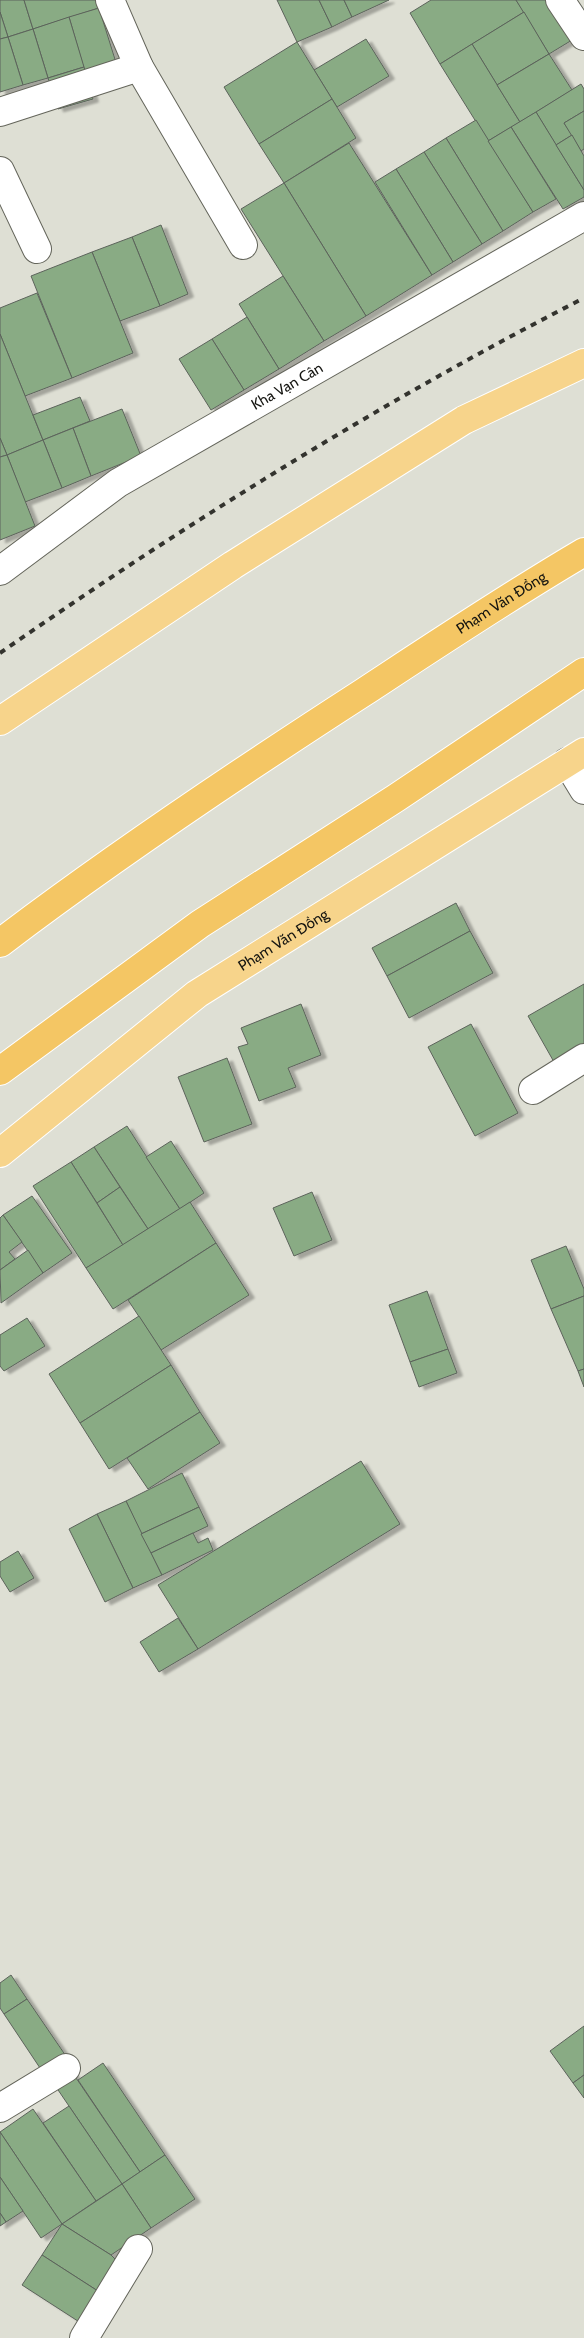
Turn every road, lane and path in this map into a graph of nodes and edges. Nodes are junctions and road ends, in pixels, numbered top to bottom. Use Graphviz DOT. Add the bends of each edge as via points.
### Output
graph roads {
  1 [pos="110,0"];
  2 [pos="560,0"];
  3 [pos="584,36"];
  4 [pos="139,67"];
  5 [pos="0,112"];
  6 [pos="0,171"];
  7 [pos="584,216"];
  8 [pos="243,245"];
  9 [pos="37,249"];
  10 [pos="584,363"];
  11 [pos="584,552"];
  12 [pos="0,571"];
  13 [pos="584,672"];
  14 [pos="0,721"];
  15 [pos="576,757"];
  16 [pos="584,790"];
  17 [pos="0,944"];
  18 [pos="584,1058"];
  19 [pos="0,1071"];
  20 [pos="532,1090"];
  21 [pos="0,1153"];
  22 [pos="66,2068"];
  23 [pos="0,2108"];
  24 [pos="138,2249"];
  25 [pos="84,2338"];
  1 -- 4 [label="street"];
  2 -- 3 [label="street"];
  4 -- 5 [label="street"];
  4 -- 8 [label="street"];
  6 -- 9 [label="street"];
  7 -- 12 [label="street, Kha Vạn Cân" via="118,483"];
  10 -- 14 [label="main road" via="464,420 233,565"];
  11 -- 17 [label="highway, Phạm Văn Đồng" via="282,745 75,886"];
  13 -- 19 [label="highway" via="200,924"];
  15 -- 16 [label="street"];
  15 -- 21 [label="main road, Phạm Văn Đồng" via="197,994"];
  18 -- 20 [label="street"];
  22 -- 23 [label="street"];
  24 -- 25 [label="street"];
}
